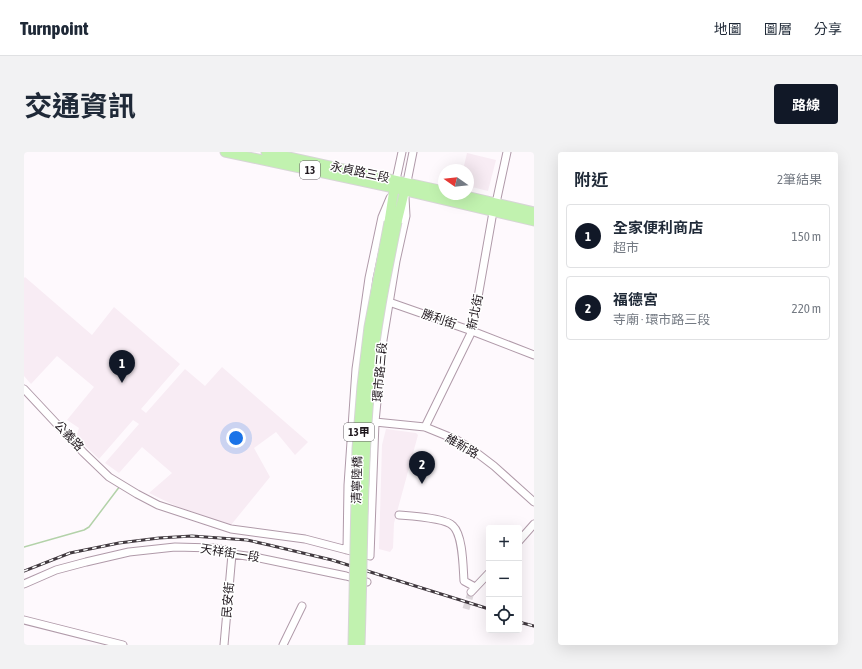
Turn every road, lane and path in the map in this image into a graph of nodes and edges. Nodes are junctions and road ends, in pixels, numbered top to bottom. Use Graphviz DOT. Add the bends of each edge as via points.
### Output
graph roads {
  1 [pos="225,152"];
  2 [pos="266,152"];
  3 [pos="402,152"];
  4 [pos="413,152"];
  5 [pos="507,152"];
  6 [pos="395,184"];
  7 [pos="405,186"];
  8 [pos="438,190"];
  9 [pos="474,200"];
  10 [pos="495,207"];
  11 [pos="534,212"];
  12 [pos="534,221"];
  13 [pos="393,222"];
  14 [pos="389,302"];
  15 [pos="472,331"];
  16 [pos="534,355"];
  17 [pos="24,389"];
  18 [pos="354,394"];
  19 [pos="378,395"];
  20 [pos="375,422"];
  21 [pos="425,427"];
  22 [pos="534,502"];
  23 [pos="399,515"];
  24 [pos="534,524"];
  25 [pos="522,538"];
  26 [pos="348,550"];
  27 [pos="232,554"];
  28 [pos="486,576"];
  29 [pos="368,582"];
  30 [pos="24,584"];
  31 [pos="302,606"];
  32 [pos="24,620"];
  33 [pos="225,641"];
  34 [pos="123,645"];
  35 [pos="230,645"];
  36 [pos="283,645"];
  37 [pos="353,645"];
  38 [pos="360,645"];
  1 -- 6 [label="main road, 永貞路三段 / 13"];
  2 -- 6 [label="main road, 永貞路三段 / 13"];
  3 -- 6 [label="street, 環市路三段"];
  4 -- 7 [label="street, 環市路三段"];
  5 -- 10 [label="street, 新北街"];
  6 -- 7 [label="main road, 永貞路三段 / 13"];
  6 -- 13 [label="main road, 13甲"];
  6 -- 18 [label="street, 環市路三段" via="382,217 369,278"];
  7 -- 8 [label="main road, 13"];
  7 -- 10 [label="main road, 13"];
  7 -- 13 [label="main road, 13甲"];
  7 -- 14 [label="street, 環市路三段" via="406,216"];
  9 -- 10 [label="main road, 13"];
  10 -- 11 [label="main road, 13"];
  10 -- 12 [label="main road, 13"];
  10 -- 15 [label="street, 新北街"];
  13 -- 37 [label="main road, 清寧陸橋 / 13甲, bridge" via="369,327 362,386 357,449"];
  13 -- 38 [label="main road, 清寧陸橋 / 13甲, bridge" via="370,384 364,480"];
  14 -- 15 [label="street, 勝利街"];
  14 -- 19 [label="street, 環市路三段"];
  15 -- 16 [label="street, 勝利街"];
  15 -- 21 [label="street, 新北街"];
  17 -- 26 [label="street, 公義路" via="83,452 116,481 158,505 217,525 298,538"];
  18 -- 19 [label="street"];
  18 -- 26 [label="street, 環市路三段" via="348,485"];
  19 -- 20 [label="street, 環市路三段"];
  20 -- 21 [label="street, 維新路"];
  20 -- 26 [label="street, 環市路三段" via="370,556"];
  21 -- 22 [label="street, 維新路" via="457,440 473,450"];
  23 -- 28 [label="street" via="445,521 454,526 459,536 464,581 473,589"];
  24 -- 25 [label="street"];
  27 -- 29 [label="street, 天祥街一段" via="262,558"];
  27 -- 30 [label="street, 天祥街一段" via="214,548 175,547 129,552 56,570"];
  27 -- 33 [label="street, 民安街"];
  31 -- 36 [label="street"];
  32 -- 34 [label="street"];
  33 -- 35 [label="street"];
}
